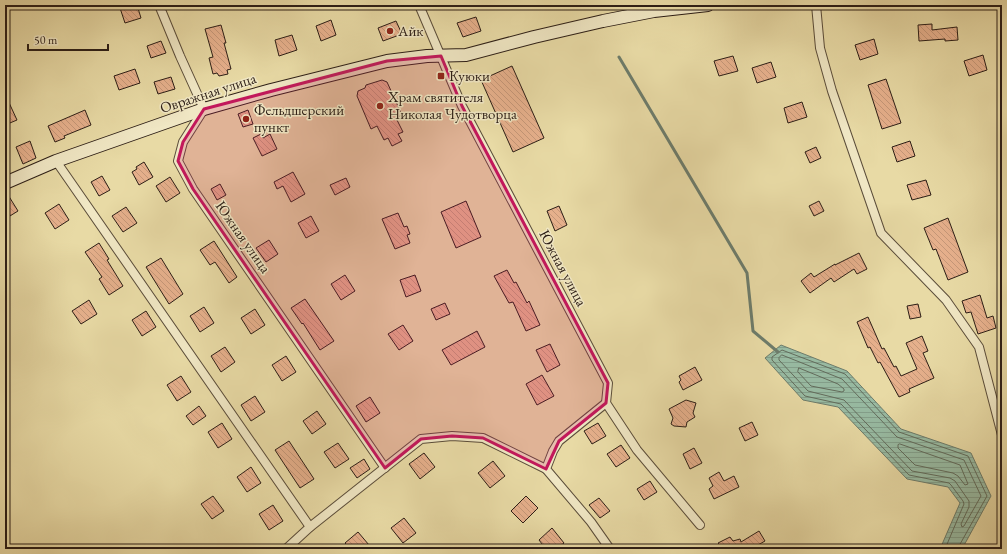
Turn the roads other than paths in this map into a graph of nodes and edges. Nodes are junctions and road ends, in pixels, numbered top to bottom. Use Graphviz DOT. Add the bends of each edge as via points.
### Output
graph roads {
  1 [pos="159,5"];
  2 [pos="419,5"];
  3 [pos="708,5"];
  4 [pos="816,5"];
  5 [pos="441,56"];
  6 [pos="204,110"];
  7 [pos="56,161"];
  8 [pos="5,183"];
  9 [pos="606,403"];
  10 [pos="1002,434"];
  11 [pos="384,468"];
  12 [pos="546,469"];
  13 [pos="700,526"];
  14 [pos="310,527"];
  15 [pos="286,549"];
  16 [pos="610,549"];
  1 -- 6 [label="street"];
  2 -- 5 [label="street, Южная улица"];
  3 -- 5 [label="street, Овражная улица" via="654,11 534,37 466,55"];
  4 -- 10 [label="street" via="820,48 832,91 881,233 946,300 978,347"];
  5 -- 6 [label="street, Овражная улица" via="387,61"];
  5 -- 9 [label="street, Южная улица" via="462,106 608,383"];
  6 -- 7 [label="street, Овражная улица"];
  6 -- 11 [label="street, Южная улица" via="183,142 178,161 193,189"];
  7 -- 8 [label="street, Овражная улица"];
  7 -- 14 [label="street"];
  9 -- 12 [label="street" via="559,441"];
  9 -- 13 [label="street" via="637,450"];
  11 -- 12 [label="street" via="421,438 452,436 483,438"];
  11 -- 14 [label="street"];
  12 -- 16 [label="street" via="591,522"];
  14 -- 15 [label="street"];
}
